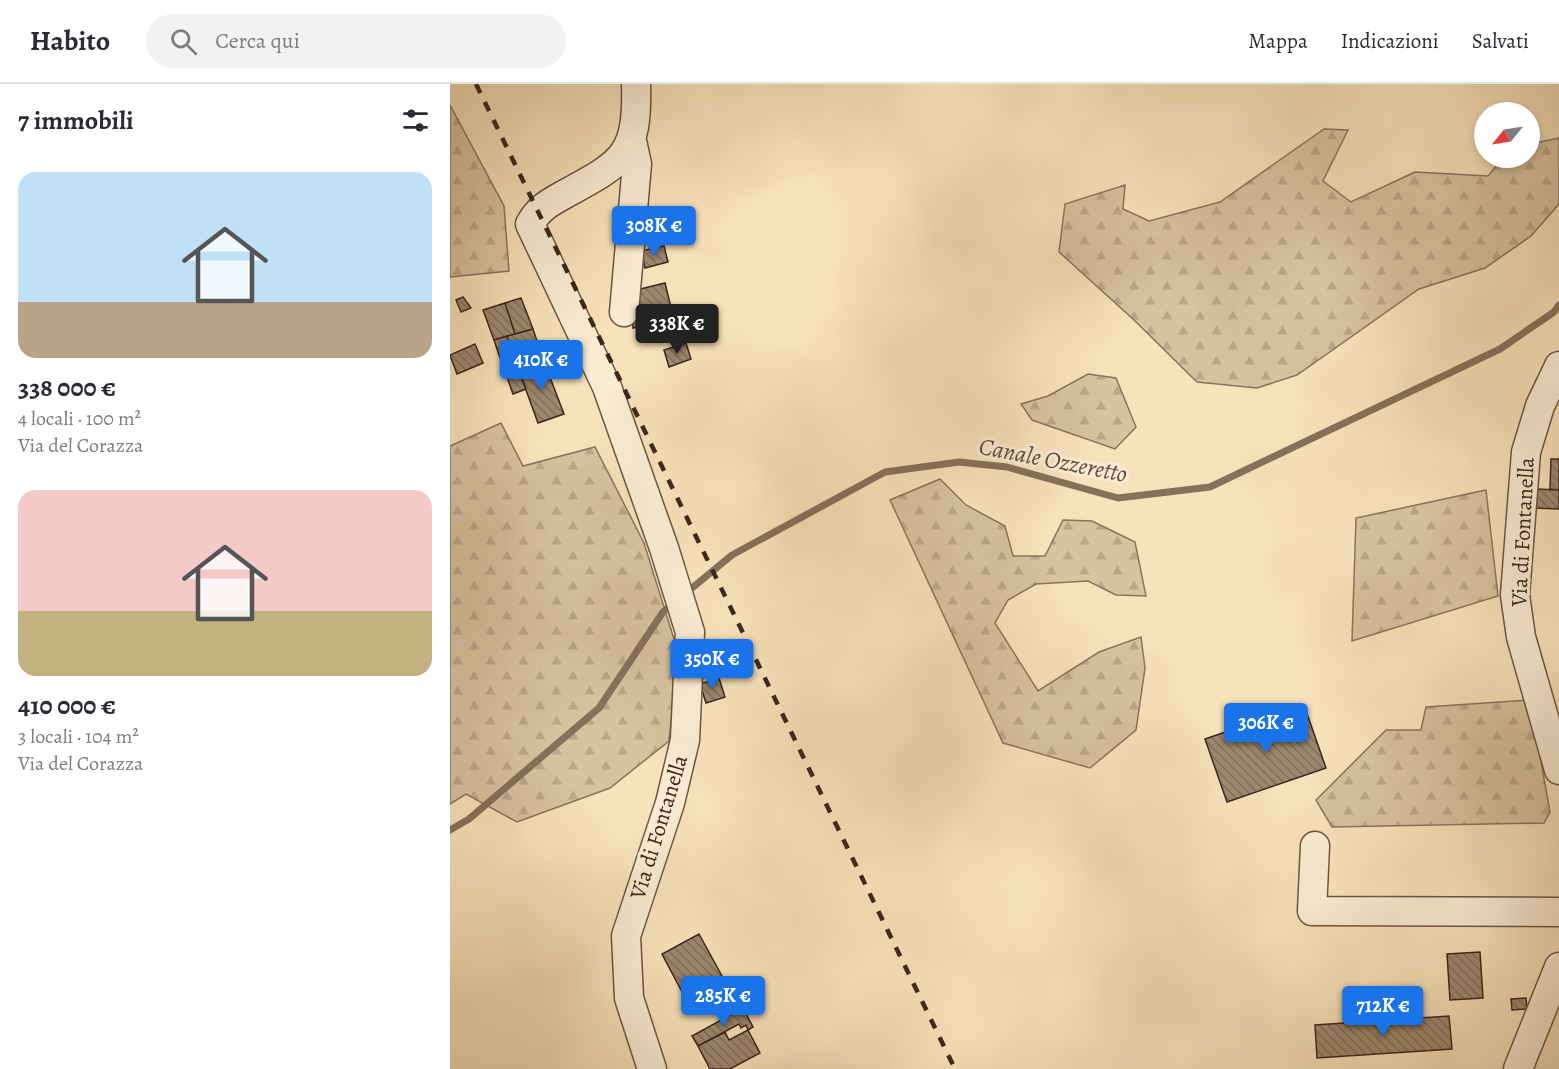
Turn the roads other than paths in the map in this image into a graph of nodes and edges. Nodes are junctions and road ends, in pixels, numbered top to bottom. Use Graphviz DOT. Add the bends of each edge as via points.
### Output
graph roads {
  1 [pos="636,84"];
  2 [pos="632,141"];
  3 [pos="624,312"];
  4 [pos="1559,366"];
  5 [pos="1559,770"];
  6 [pos="1315,846"];
  7 [pos="1559,912"];
  8 [pos="1559,967"];
  9 [pos="652,1069"];
  10 [pos="1518,1069"];
  1 -- 2 [label="street"];
  2 -- 3 [label="street" via="637,164"];
  2 -- 9 [label="street, Via di Fontanella" via="623,157 600,175 538,209 530,224 607,387 690,632 685,740 670,803 626,936 629,998"];
  4 -- 5 [label="street, Via di Fontanella" via="1540,406 1526,452 1515,596 1521,637"];
  6 -- 7 [label="street" via="1312,910"];
  8 -- 10 [label="street"];
}
